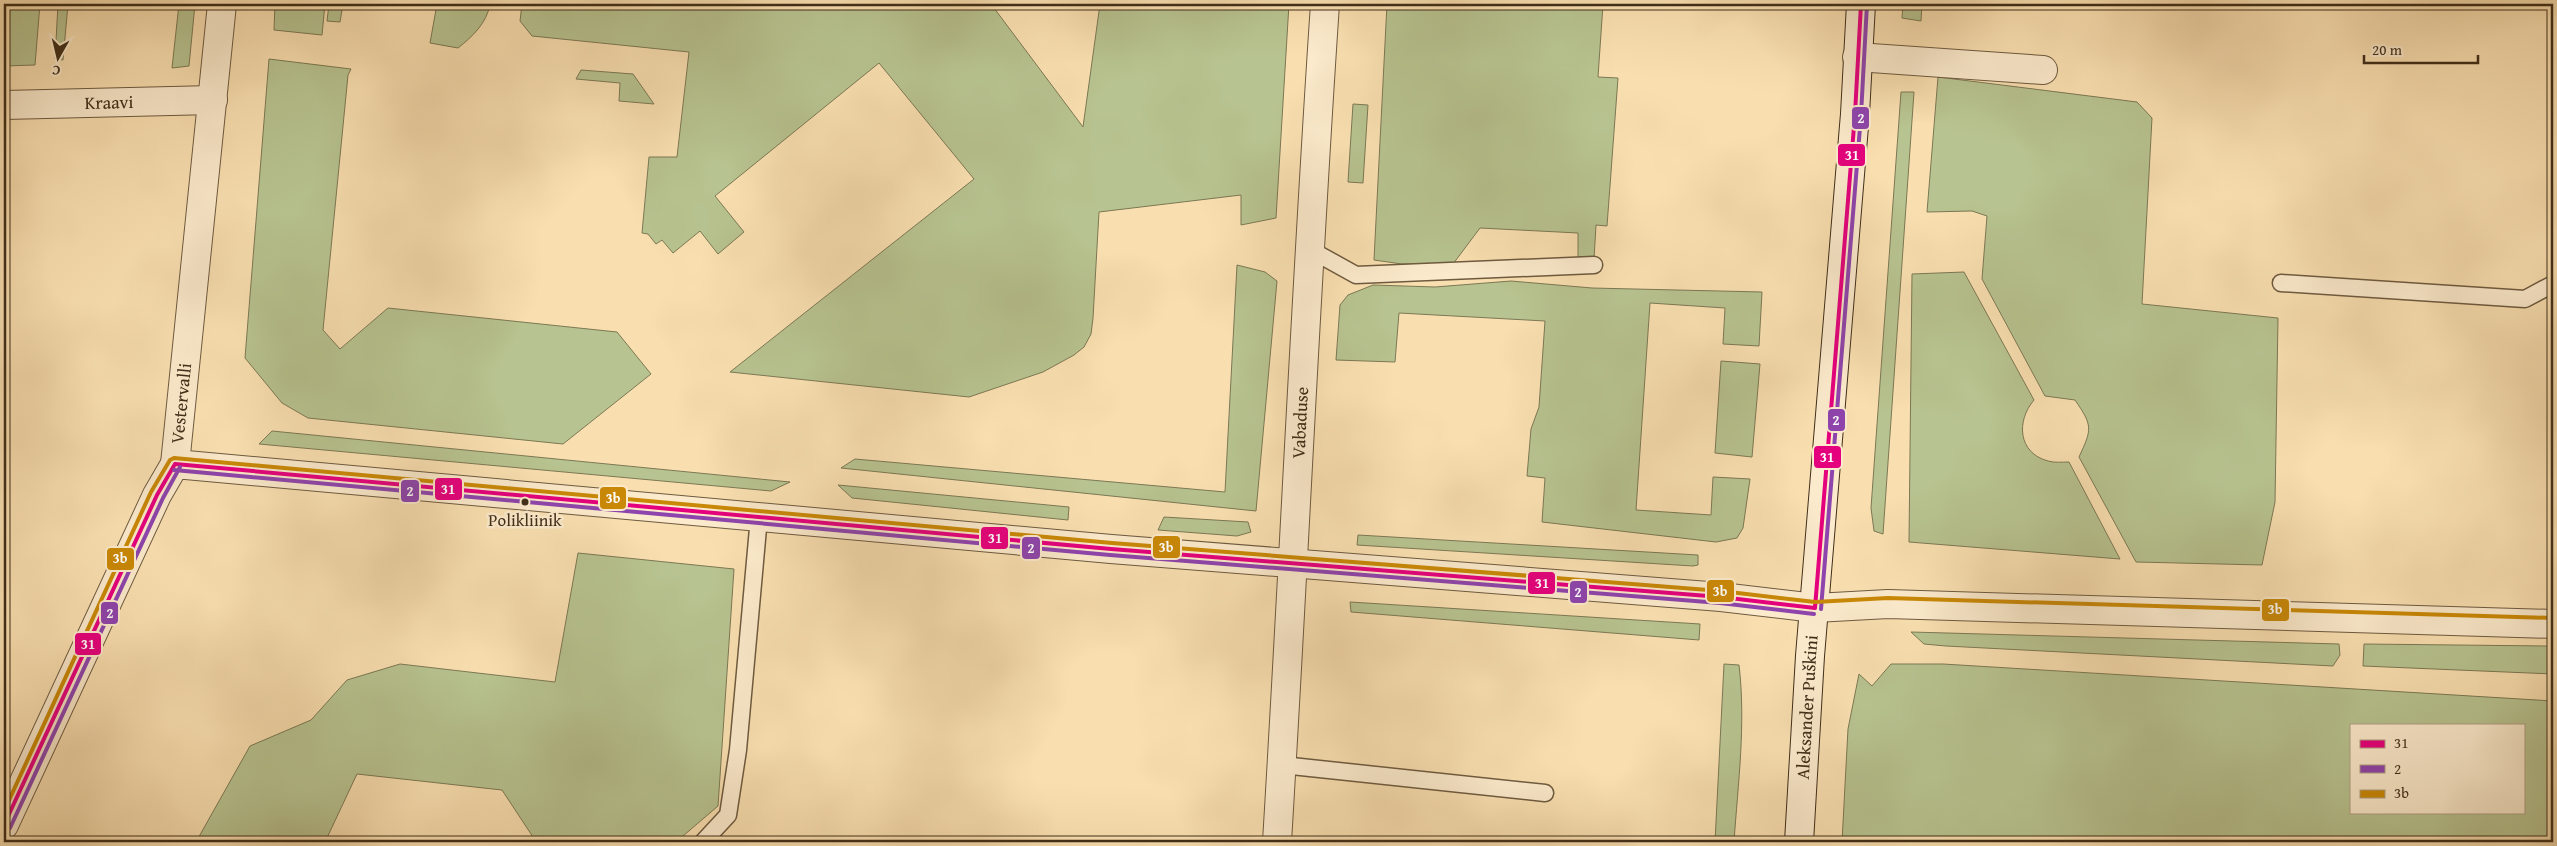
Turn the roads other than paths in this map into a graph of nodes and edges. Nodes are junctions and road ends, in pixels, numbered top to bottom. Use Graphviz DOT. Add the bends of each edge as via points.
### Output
graph roads {
  1 [pos="222,4"];
  2 [pos="1324,4"];
  3 [pos="1861,4"];
  4 [pos="1857,57"];
  5 [pos="2043,70"];
  6 [pos="213,100"];
  7 [pos="4,105"];
  8 [pos="1308,249"];
  9 [pos="1594,265"];
  10 [pos="2281,283"];
  11 [pos="2553,284"];
  12 [pos="175,464"];
  13 [pos="759,517"];
  14 [pos="1294,564"];
  15 [pos="1815,608"];
  16 [pos="2553,624"];
  17 [pos="1282,765"];
  18 [pos="12,791"];
  19 [pos="1545,793"];
  20 [pos="4,824"];
  21 [pos="703,842"];
  22 [pos="1277,842"];
  23 [pos="1799,842"];
  1 -- 6 [label="street, Vestervalli"];
  2 -- 8 [label="street, Vabaduse"];
  3 -- 4 [label="street, Aleksander Puškini"];
  4 -- 5 [label="street"];
  4 -- 15 [label="street, Aleksander Puškini"];
  6 -- 7 [label="street, Kraavi"];
  6 -- 12 [label="street, Vestervalli"];
  8 -- 9 [label="lane" via="1356,275"];
  8 -- 14 [label="street, Vabaduse"];
  10 -- 11 [label="lane" via="2525,299"];
  12 -- 13 [label="street"];
  12 -- 18 [label="street, Vestervalli"];
  13 -- 14 [label="street"];
  13 -- 21 [label="lane" via="738,750 728,815"];
  14 -- 15 [label="street" via="1721,597"];
  14 -- 17 [label="street, Vabaduse"];
  15 -- 16 [label="street" via="1888,604"];
  15 -- 23 [label="street, Aleksander Puškini"];
  17 -- 19 [label="lane"];
  17 -- 22 [label="street, Vabaduse"];
  18 -- 20 [label="street, Vestervalli"];
}
